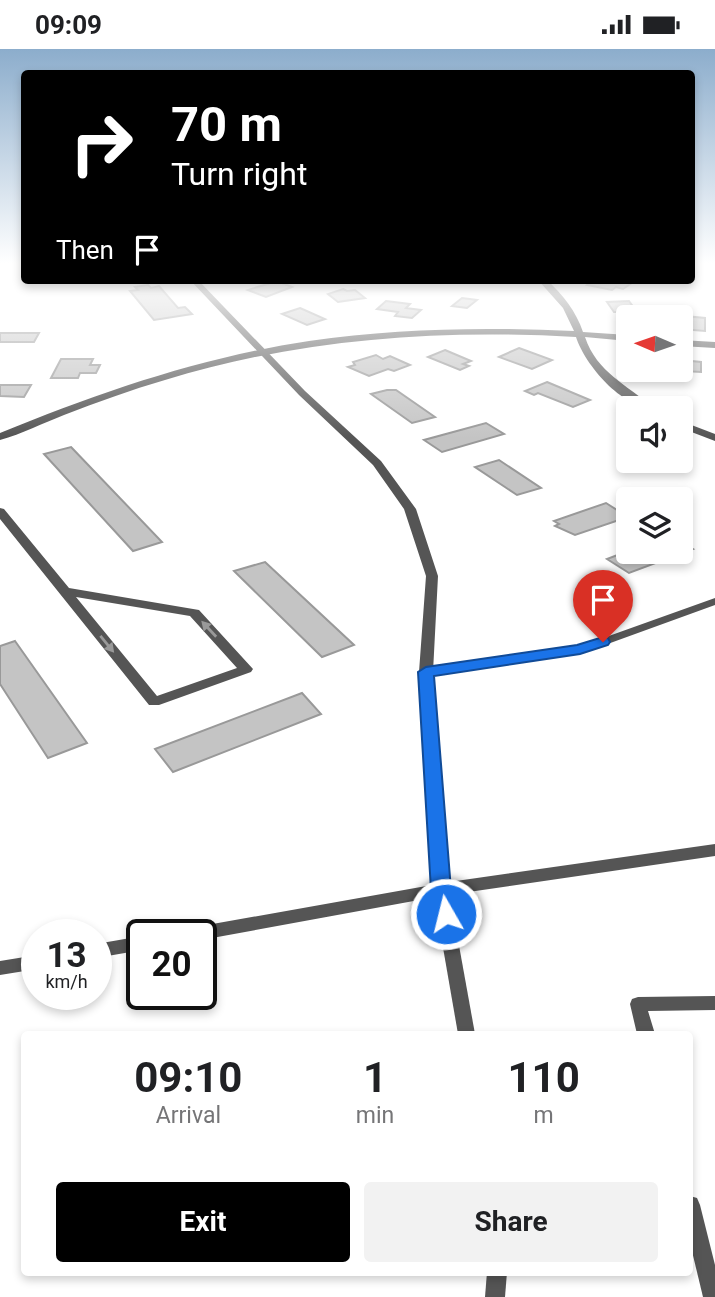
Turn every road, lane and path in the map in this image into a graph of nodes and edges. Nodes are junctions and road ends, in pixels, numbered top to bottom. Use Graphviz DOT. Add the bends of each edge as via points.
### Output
graph roads {
  1 [pos="234,322"];
  2 [pos="574,322"];
  3 [pos="580,334"];
  4 [pos="616,337"];
  5 [pos="693,343"];
  6 [pos="715,345"];
  7 [pos="263,352"];
  8 [pos="630,396"];
  9 [pos="693,429"];
  10 [pos="0,437"];
  11 [pos="715,438"];
  12 [pos="0,510"];
  13 [pos="64,591"];
  14 [pos="715,601"];
  15 [pos="426,672"];
  16 [pos="715,850"];
  17 [pos="441,890"];
  18 [pos="217,930"];
  19 [pos="21,965"];
  20 [pos="0,968"];
  21 [pos="715,1003"];
  22 [pos="466,1031"];
  23 [pos="645,1031"];
  24 [pos="693,1216"];
  25 [pos="496,1276"];
  26 [pos="714,1296"];
  27 [pos="495,1297"];
  1 -- 7 [label="street"];
  2 -- 3 [label="street"];
  3 -- 4 [label="street"];
  3 -- 7 [label="street" via="425,333"];
  3 -- 8 [label="street" via="597,369"];
  5 -- 6 [label="street"];
  7 -- 10 [label="street" via="157,378"];
  7 -- 15 [label="street" via="377,463 410,509 432,576"];
  9 -- 11 [label="street"];
  12 -- 13 [label="street"];
  13 -- 13 [label="street, one-way" via="154,702 246,669 194,613"];
  14 -- 15 [label="lane" via="580,650"];
  15 -- 17 [label="street"];
  16 -- 17 [label="street"];
  17 -- 18 [label="street"];
  17 -- 22 [label="lane"];
  19 -- 20 [label="street"];
  21 -- 23 [label="lane" via="638,1003"];
  24 -- 26 [label="lane"];
  25 -- 27 [label="lane"];
}
